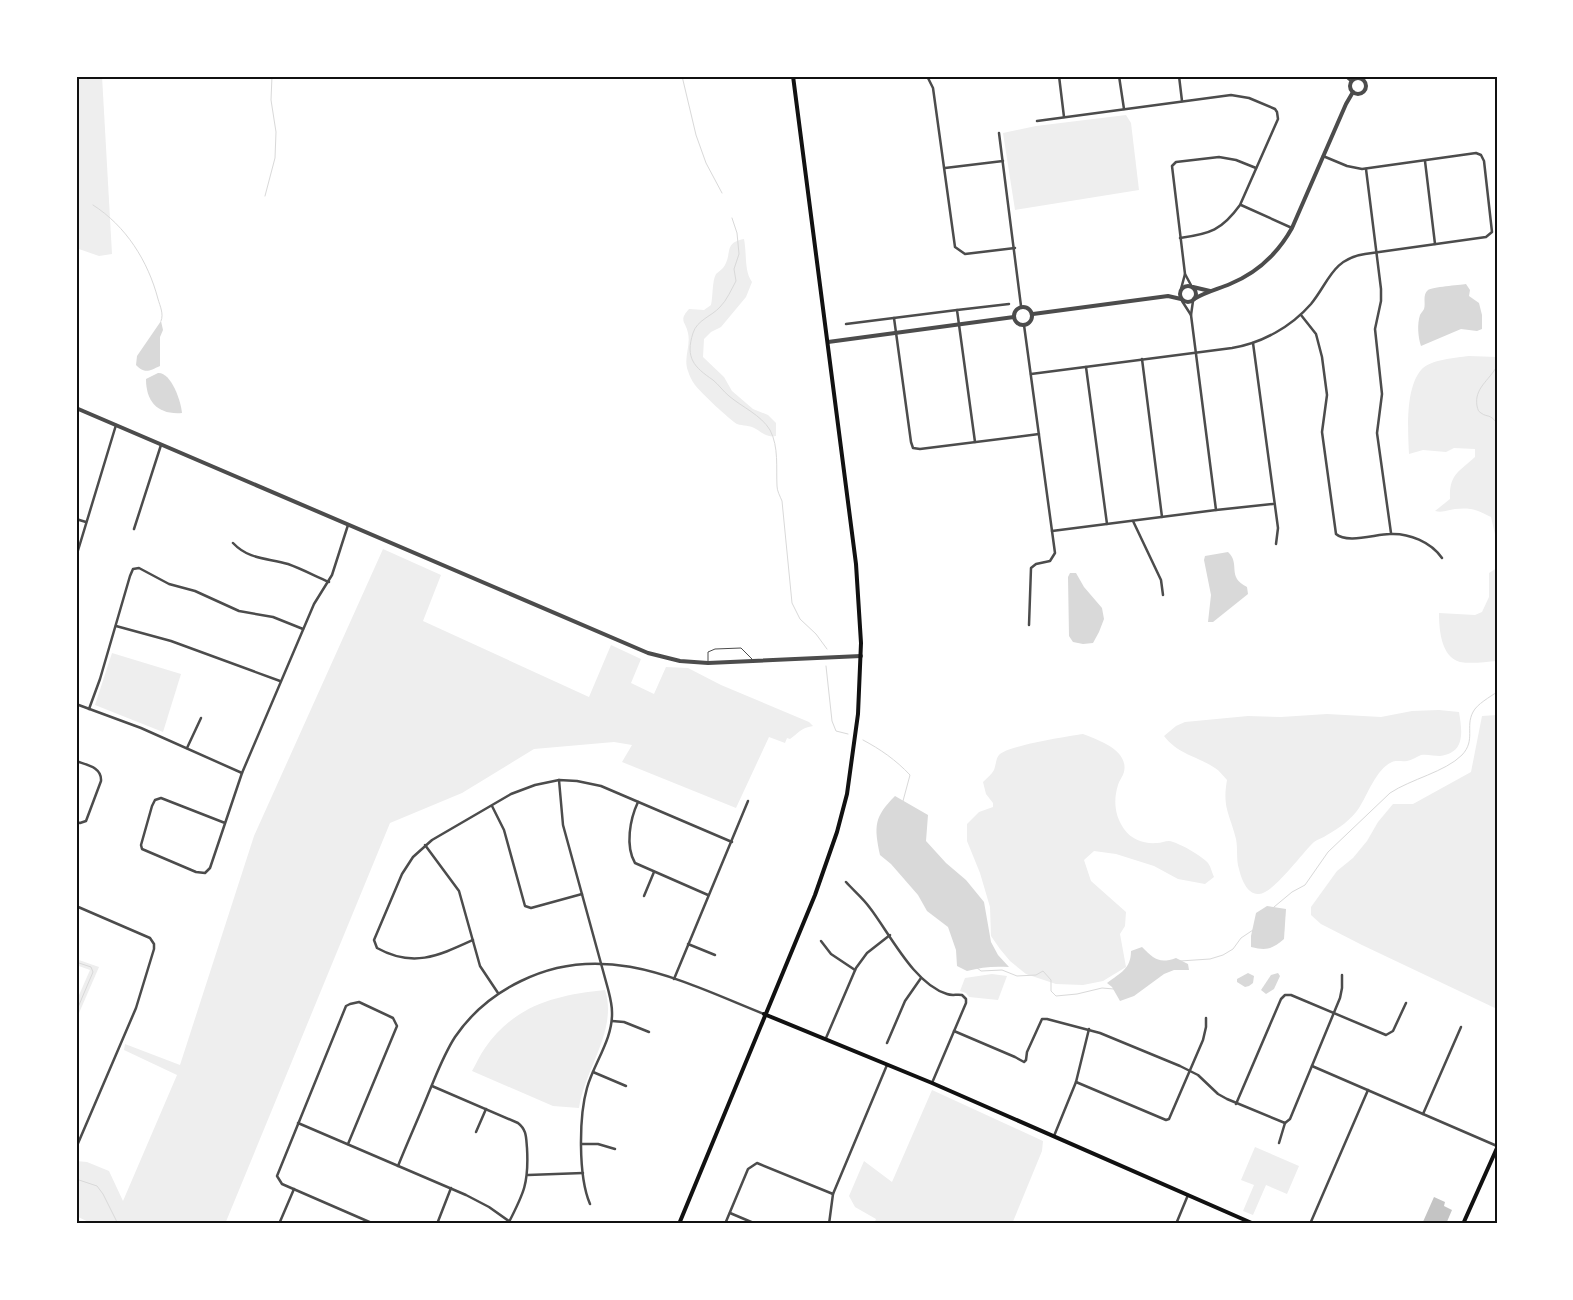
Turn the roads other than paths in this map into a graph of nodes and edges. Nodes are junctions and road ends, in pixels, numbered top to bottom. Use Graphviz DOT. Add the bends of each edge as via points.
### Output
graph roads {
  1 [pos="793,76"];
  2 [pos="927,76"];
  3 [pos="1058,76"];
  4 [pos="1119,76"];
  5 [pos="1179,76"];
  6 [pos="1345,76"];
  7 [pos="1364,78"];
  8 [pos="1351,81"];
  9 [pos="1353,92"];
  10 [pos="1182,101"];
  11 [pos="1124,109"];
  12 [pos="1064,117"];
  13 [pos="1037,121"];
  14 [pos="999,133"];
  15 [pos="1324,156"];
  16 [pos="1003,161"];
  17 [pos="1425,161"];
  18 [pos="944,168"];
  19 [pos="1256,168"];
  20 [pos="1366,169"];
  21 [pos="1240,205"];
  22 [pos="1292,228"];
  23 [pos="1180,238"];
  24 [pos="1436,244"];
  25 [pos="1015,248"];
  26 [pos="1376,252"];
  27 [pos="1185,274"];
  28 [pos="1192,287"];
  29 [pos="1181,289"];
  30 [pos="1210,291"];
  31 [pos="1168,296"];
  32 [pos="1182,300"];
  33 [pos="1194,300"];
  34 [pos="1009,304"];
  35 [pos="1022,306"];
  36 [pos="957,310"];
  37 [pos="1033,314"];
  38 [pos="1190,315"];
  39 [pos="1302,315"];
  40 [pos="1014,317"];
  41 [pos="894,318"];
  42 [pos="846,324"];
  43 [pos="959,324"];
  44 [pos="1024,325"];
  45 [pos="896,333"];
  46 [pos="828,342"];
  47 [pos="1253,343"];
  48 [pos="1195,352"];
  49 [pos="1142,359"];
  50 [pos="1086,367"];
  51 [pos="1031,374"];
  52 [pos="76,408"];
  53 [pos="116,425"];
  54 [pos="1039,434"];
  55 [pos="975,442"];
  56 [pos="161,445"];
  57 [pos="1273,504"];
  58 [pos="1216,510"];
  59 [pos="1162,517"];
  60 [pos="76,519"];
  61 [pos="1133,521"];
  62 [pos="86,522"];
  63 [pos="348,524"];
  64 [pos="1107,524"];
  65 [pos="134,529"];
  66 [pos="1052,531"];
  67 [pos="1391,534"];
  68 [pos="233,543"];
  69 [pos="1276,544"];
  70 [pos="76,557"];
  71 [pos="1442,558"];
  72 [pos="329,582"];
  73 [pos="1162,595"];
  74 [pos="1029,625"];
  75 [pos="116,626"];
  76 [pos="303,629"];
  77 [pos="861,656"];
  78 [pos="754,661"];
  79 [pos="708,663"];
  80 [pos="280,681"];
  81 [pos="76,704"];
  82 [pos="89,709"];
  83 [pos="201,718"];
  84 [pos="187,748"];
  85 [pos="76,761"];
  86 [pos="242,773"];
  87 [pos="560,780"];
  88 [pos="748,801"];
  89 [pos="638,802"];
  90 [pos="492,806"];
  91 [pos="76,822"];
  92 [pos="225,823"];
  93 [pos="732,842"];
  94 [pos="425,845"];
  95 [pos="654,872"];
  96 [pos="846,882"];
  97 [pos="582,894"];
  98 [pos="644,896"];
  99 [pos="709,896"];
  100 [pos="76,906"];
  101 [pos="890,935"];
  102 [pos="473,940"];
  103 [pos="821,941"];
  104 [pos="688,944"];
  105 [pos="715,955"];
  106 [pos="600,962"];
  107 [pos="855,970"];
  108 [pos="1342,975"];
  109 [pos="674,978"];
  110 [pos="921,978"];
  111 [pos="498,993"];
  112 [pos="1406,1003"];
  113 [pos="1333,1013"];
  114 [pos="764,1014"];
  115 [pos="1206,1018"];
  116 [pos="612,1021"];
  117 [pos="1461,1026"];
  118 [pos="1089,1029"];
  119 [pos="954,1031"];
  120 [pos="649,1032"];
  121 [pos="826,1038"];
  122 [pos="887,1043"];
  123 [pos="888,1065"];
  124 [pos="1312,1066"];
  125 [pos="1190,1071"];
  126 [pos="593,1072"];
  127 [pos="1076,1082"];
  128 [pos="932,1084"];
  129 [pos="432,1086"];
  130 [pos="626,1086"];
  131 [pos="1368,1090"];
  132 [pos="1236,1104"];
  133 [pos="486,1109"];
  134 [pos="1423,1114"];
  135 [pos="298,1123"];
  136 [pos="1285,1123"];
  137 [pos="476,1132"];
  138 [pos="1053,1137"];
  139 [pos="1279,1143"];
  140 [pos="348,1144"];
  141 [pos="582,1144"];
  142 [pos="1497,1147"];
  143 [pos="76,1148"];
  144 [pos="615,1149"];
  145 [pos="398,1166"];
  146 [pos="583,1173"];
  147 [pos="528,1175"];
  148 [pos="451,1188"];
  149 [pos="294,1190"];
  150 [pos="833,1194"];
  151 [pos="1188,1195"];
  152 [pos="590,1204"];
  153 [pos="730,1212"];
  154 [pos="509,1222"];
  155 [pos="279,1224"];
  156 [pos="374,1224"];
  157 [pos="437,1224"];
  158 [pos="513,1224"];
  159 [pos="679,1224"];
  160 [pos="725,1224"];
  161 [pos="756,1224"];
  162 [pos="829,1224"];
  163 [pos="1176,1224"];
  164 [pos="1254,1224"];
  165 [pos="1310,1224"];
  166 [pos="1463,1224"];
  1 -- 46 [label="main road"];
  2 -- 18 [label="street" via="934,88"];
  3 -- 12 [label="street"];
  4 -- 11 [label="street"];
  5 -- 10 [label="street"];
  6 -- 8 [label="street"];
  7 -- 8 [label="street"];
  7 -- 9 [label="street" via="1365,90 1359,94"];
  8 -- 9 [label="street"];
  9 -- 15 [label="street"];
  10 -- 11 [label="street"];
  10 -- 19 [label="street" via="1234,95 1254,99 1275,109 1278,119"];
  11 -- 12 [label="street"];
  12 -- 13 [label="street"];
  14 -- 16 [label="street"];
  15 -- 20 [label="street" via="1347,166"];
  15 -- 22 [label="street"];
  16 -- 18 [label="street"];
  16 -- 25 [label="street"];
  17 -- 20 [label="street"];
  17 -- 24 [label="street"];
  17 -- 24 [label="street" via="1476,153 1481,154 1484,161 1491,234"];
  18 -- 25 [label="street" via="955,247 965,254"];
  19 -- 21 [label="street"];
  19 -- 23 [label="street" via="1219,157 1173,164"];
  20 -- 26 [label="street"];
  21 -- 22 [label="street"];
  21 -- 23 [label="street" via="1215,230"];
  22 -- 30 [label="street" via="1275,252 1250,274"];
  23 -- 27 [label="street"];
  24 -- 26 [label="street"];
  25 -- 35 [label="street"];
  26 -- 39 [label="street" via="1350,258 1338,265"];
  26 -- 67 [label="street" via="1381,289 1375,329 1382,394 1378,433"];
  27 -- 28 [label="street"];
  27 -- 29 [label="street"];
  28 -- 29 [label="street"];
  28 -- 30 [label="street"];
  28 -- 33 [label="street" via="1196,293"];
  29 -- 31 [label="street"];
  29 -- 32 [label="street"];
  30 -- 33 [label="street"];
  31 -- 32 [label="street"];
  31 -- 37 [label="street"];
  32 -- 33 [label="street"];
  32 -- 38 [label="street"];
  33 -- 38 [label="street"];
  34 -- 36 [label="street"];
  35 -- 37 [label="street"];
  35 -- 40 [label="street" via="1015,311"];
  36 -- 41 [label="street"];
  36 -- 43 [label="street"];
  37 -- 44 [label="street" via="1030,322"];
  38 -- 48 [label="street"];
  39 -- 47 [label="street"];
  39 -- 67 [label="street" via="1316,334 1322,357 1327,395 1322,432 1334,530 1343,538"];
  40 -- 43 [label="street"];
  40 -- 44 [label="street" via="1016,322"];
  41 -- 42 [label="street"];
  41 -- 45 [label="street"];
  43 -- 45 [label="street"];
  43 -- 55 [label="street"];
  44 -- 51 [label="street"];
  45 -- 46 [label="street"];
  45 -- 55 [label="street" via="912,446 917,449"];
  46 -- 77 [label="main road" via="856,564"];
  47 -- 48 [label="street"];
  47 -- 57 [label="street"];
  48 -- 49 [label="street"];
  48 -- 58 [label="street"];
  49 -- 50 [label="street"];
  49 -- 59 [label="street"];
  50 -- 51 [label="street"];
  50 -- 64 [label="street"];
  51 -- 54 [label="street"];
  52 -- 53 [label="street"];
  53 -- 56 [label="street"];
  53 -- 62 [label="street"];
  54 -- 55 [label="street"];
  54 -- 66 [label="street"];
  56 -- 63 [label="street"];
  56 -- 65 [label="street"];
  57 -- 58 [label="street"];
  57 -- 69 [label="street" via="1278,528"];
  58 -- 59 [label="street"];
  59 -- 61 [label="street"];
  60 -- 62 [label="street"];
  61 -- 64 [label="street"];
  61 -- 73 [label="street" via="1161,580"];
  62 -- 70 [label="street"];
  63 -- 72 [label="street"];
  63 -- 79 [label="street" via="648,653 680,661"];
  64 -- 66 [label="street"];
  66 -- 74 [label="street" via="1054,557 1049,562 1036,564 1030,571"];
  67 -- 71 [label="street" via="1430,545"];
  68 -- 72 [label="street" via="249,555 290,565"];
  72 -- 76 [label="street"];
  75 -- 76 [label="street" via="130,576 136,568 239,610 273,617"];
  75 -- 80 [label="street" via="171,641"];
  75 -- 82 [label="street"];
  76 -- 80 [label="street"];
  77 -- 78 [label="street"];
  77 -- 114 [label="main road" via="857,730 847,794 837,832 815,895"];
  78 -- 79 [label="street"];
  78 -- 79 [label="lane" via="744,650 736,647 710,650"];
  80 -- 86 [label="street"];
  81 -- 82 [label="street"];
  82 -- 84 [label="street"];
  83 -- 84 [label="street"];
  84 -- 86 [label="street"];
  85 -- 91 [label="street" via="93,767 101,775 86,821"];
  86 -- 92 [label="street"];
  87 -- 89 [label="street" via="601,786"];
  87 -- 90 [label="street" via="529,787"];
  87 -- 97 [label="street" via="563,825"];
  88 -- 93 [label="street"];
  89 -- 93 [label="street"];
  89 -- 95 [label="street" via="630,828 632,858 634,863"];
  90 -- 94 [label="street"];
  90 -- 97 [label="street" via="504,830 525,906 533,908"];
  92 -- 92 [label="street" via="162,798 155,800 142,849 205,873 210,868"];
  93 -- 99 [label="street"];
  94 -- 102 [label="street" via="459,891"];
  94 -- 102 [label="street" via="402,874 374,938 375,946 403,958 428,958"];
  95 -- 98 [label="street"];
  95 -- 99 [label="street"];
  96 -- 101 [label="street"];
  97 -- 106 [label="street"];
  99 -- 104 [label="street"];
  100 -- 143 [label="street" via="150,938 154,949 136,1008"];
  101 -- 107 [label="street" via="867,954"];
  101 -- 110 [label="street"];
  102 -- 111 [label="street" via="480,966"];
  103 -- 107 [label="street" via="831,954"];
  104 -- 105 [label="street"];
  104 -- 109 [label="street"];
  106 -- 109 [label="street" via="624,964"];
  106 -- 111 [label="street" via="570,964 544,971"];
  106 -- 116 [label="street" via="612,1005"];
  107 -- 121 [label="street"];
  108 -- 113 [label="street" via="1342,992"];
  109 -- 114 [label="street"];
  110 -- 119 [label="street" via="940,991 964,997 966,1003"];
  110 -- 122 [label="street" via="905,1001"];
  111 -- 129 [label="street" via="459,1032"];
  112 -- 113 [label="street" via="1394,1030 1388,1034"];
  113 -- 124 [label="street"];
  113 -- 132 [label="street" via="1285,995"];
  114 -- 121 [label="main road"];
  114 -- 159 [label="main road"];
  115 -- 125 [label="street" via="1203,1040"];
  116 -- 120 [label="street"];
  116 -- 126 [label="street"];
  117 -- 134 [label="street"];
  118 -- 119 [label="street" via="1042,1020 1024,1062"];
  118 -- 125 [label="street"];
  118 -- 127 [label="street"];
  119 -- 128 [label="street"];
  121 -- 123 [label="main road"];
  123 -- 128 [label="main road"];
  123 -- 150 [label="street"];
  124 -- 131 [label="street"];
  124 -- 136 [label="street" via="1290,1119"];
  125 -- 127 [label="street" via="1170,1119 1166,1120"];
  125 -- 132 [label="street"];
  126 -- 130 [label="street"];
  126 -- 141 [label="street" via="583,1106"];
  127 -- 138 [label="street"];
  128 -- 138 [label="main road"];
  129 -- 133 [label="street"];
  129 -- 145 [label="street"];
  131 -- 134 [label="street"];
  131 -- 165 [label="street"];
  132 -- 136 [label="street"];
  133 -- 137 [label="street"];
  133 -- 147 [label="street" via="518,1123 525,1130"];
  134 -- 142 [label="street"];
  135 -- 140 [label="street"];
  135 -- 140 [label="street" via="346,1006 358,1002 393,1018 397,1026"];
  135 -- 149 [label="street" via="277,1176 282,1184"];
  136 -- 139 [label="street"];
  138 -- 151 [label="main road"];
  140 -- 145 [label="street"];
  141 -- 144 [label="street"];
  141 -- 146 [label="street"];
  142 -- 166 [label="main road"];
  145 -- 148 [label="street"];
  146 -- 147 [label="street"];
  146 -- 152 [label="street"];
  147 -- 154 [label="street"];
  148 -- 154 [label="street" via="482,1203"];
  148 -- 157 [label="street"];
  149 -- 155 [label="street"];
  149 -- 156 [label="street"];
  150 -- 153 [label="street" via="757,1163 748,1169"];
  150 -- 162 [label="street"];
  151 -- 163 [label="street"];
  151 -- 164 [label="main road"];
  153 -- 160 [label="street"];
  153 -- 161 [label="street"];
  154 -- 158 [label="street"];
}
